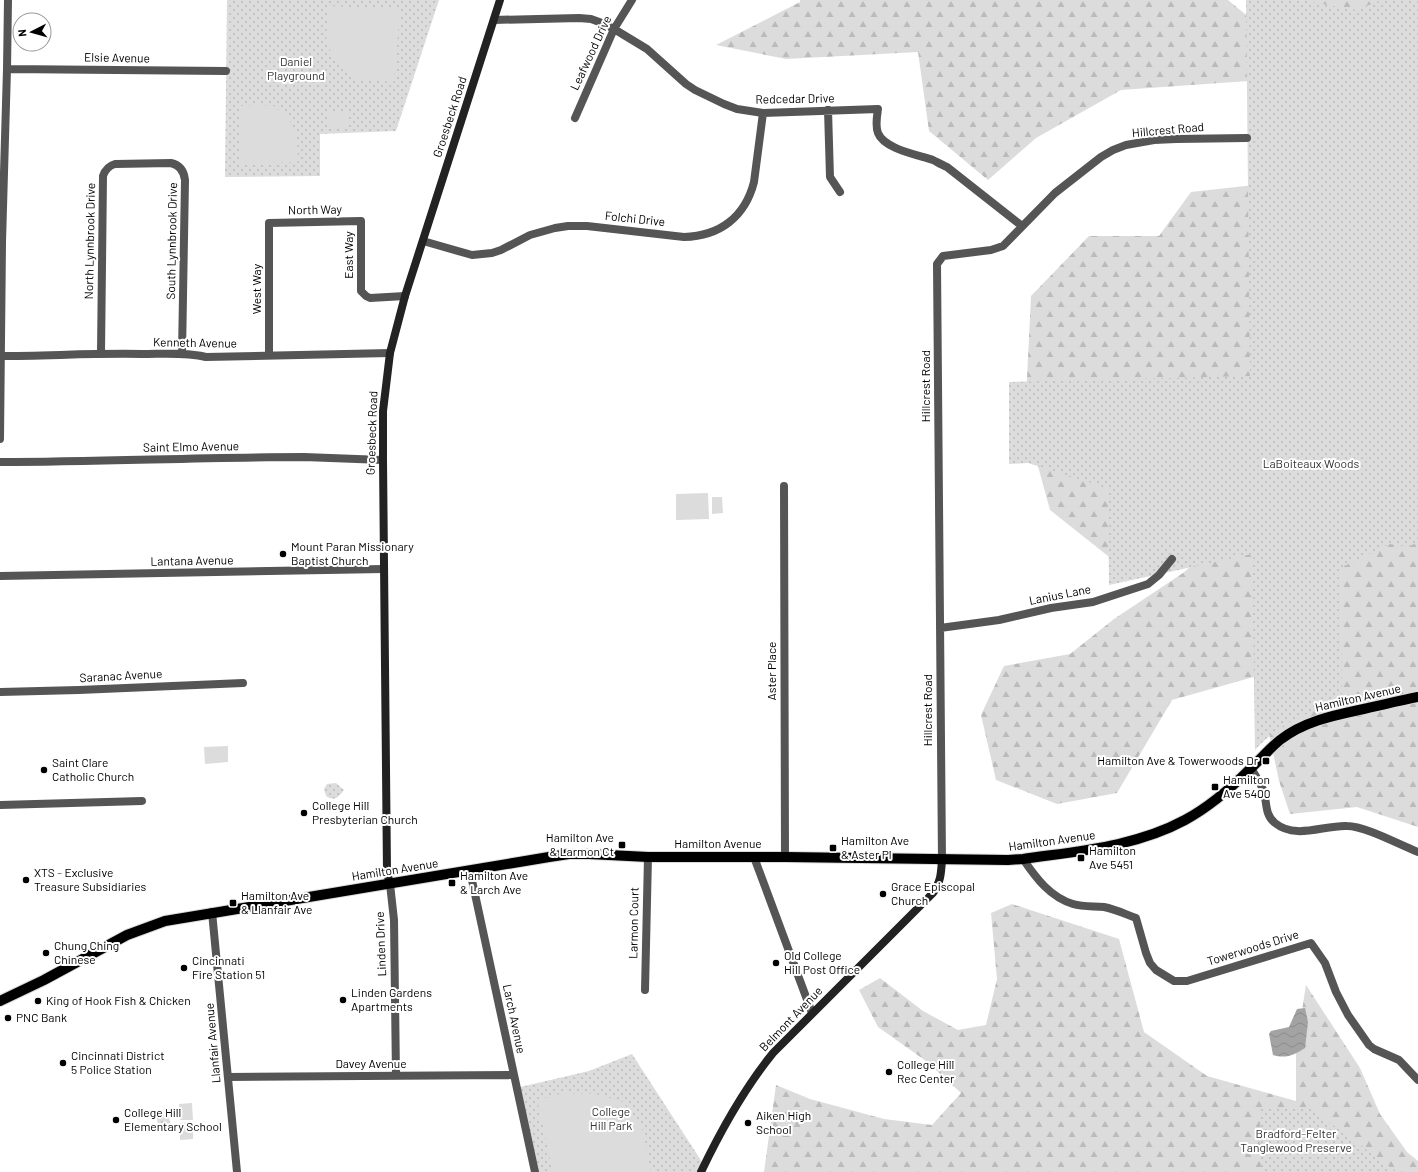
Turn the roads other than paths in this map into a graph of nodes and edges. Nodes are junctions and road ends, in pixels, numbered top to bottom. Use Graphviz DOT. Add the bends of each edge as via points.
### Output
graph roads {
  1 [pos="8,0"];
  2 [pos="500,0"];
  3 [pos="632,0"];
  4 [pos="494,20"];
  5 [pos="614,29"];
  6 [pos="7,69"];
  7 [pos="226,71"];
  8 [pos="828,110"];
  9 [pos="763,113"];
  10 [pos="575,118"];
  11 [pos="1246,138"];
  12 [pos="144,163"];
  13 [pos="840,192"];
  14 [pos="361,221"];
  15 [pos="269,223"];
  16 [pos="1022,226"];
  17 [pos="424,241"];
  18 [pos="1,242"];
  19 [pos="405,296"];
  20 [pos="101,353"];
  21 [pos="390,353"];
  22 [pos="182,354"];
  23 [pos="269,355"];
  24 [pos="1,356"];
  25 [pos="0,439"];
  26 [pos="383,460"];
  27 [pos="0,462"];
  28 [pos="784,486"];
  29 [pos="1172,559"];
  30 [pos="384,569"];
  31 [pos="0,576"];
  32 [pos="940,628"];
  33 [pos="243,683"];
  34 [pos="0,692"];
  35 [pos="1418,697"];
  36 [pos="1251,768"];
  37 [pos="142,801"];
  38 [pos="0,805"];
  39 [pos="1418,852"];
  40 [pos="648,857"];
  41 [pos="785,857"];
  42 [pos="754,858"];
  43 [pos="1023,859"];
  44 [pos="942,860"];
  45 [pos="470,871"];
  46 [pos="390,884"];
  47 [pos="212,912"];
  48 [pos="645,990"];
  49 [pos="0,1001"];
  50 [pos="812,1014"];
  51 [pos="513,1075"];
  52 [pos="396,1076"];
  53 [pos="228,1077"];
  54 [pos="1418,1080"];
  55 [pos="237,1172"];
  56 [pos="535,1172"];
  57 [pos="701,1172"];
  1 -- 6 [label="street"];
  2 -- 4 [label="street, Groesbeck Road"];
  3 -- 5 [label="street, Leafwood Drive"];
  4 -- 5 [label="street, Redcedar Drive" via="591,19"];
  4 -- 17 [label="street, Groesbeck Road"];
  5 -- 9 [label="street, Redcedar Drive" via="652,53 695,90 724,104"];
  5 -- 10 [label="street, Leafwood Drive"];
  6 -- 7 [label="street, Elsie Avenue"];
  6 -- 18 [label="street"];
  8 -- 9 [label="street, Redcedar Drive"];
  8 -- 13 [label="street" via="830,177"];
  8 -- 16 [label="street, Redcedar Drive" via="878,109 878,134 885,142 947,167"];
  9 -- 17 [label="street, Folchi Drive" via="752,192 736,217 714,232 684,237 568,226 539,232 501,250 482,254 469,254"];
  11 -- 16 [label="street, Hillcrest Road" via="1154,140 1113,150 1055,193"];
  12 -- 20 [label="street, North Lynnbrook Drive" via="112,165 103,176"];
  12 -- 22 [label="street, South Lynnbrook Drive" via="174,164 183,170 185,175"];
  14 -- 15 [label="street, North Way"];
  14 -- 19 [label="street, East Way" via="361,291 370,298"];
  15 -- 23 [label="street, West Way"];
  16 -- 32 [label="street, Hillcrest Road" via="1003,246 943,256 937,264"];
  17 -- 19 [label="street, Groesbeck Road"];
  18 -- 24 [label="street"];
  19 -- 21 [label="street, Groesbeck Road"];
  20 -- 22 [label="street, Kenneth Avenue"];
  20 -- 24 [label="street, Kenneth Avenue"];
  21 -- 23 [label="street, Kenneth Avenue"];
  21 -- 26 [label="street, Groesbeck Road" via="383,411"];
  22 -- 23 [label="street, Kenneth Avenue" via="206,357"];
  24 -- 25 [label="street"];
  26 -- 27 [label="street, Saint Elmo Avenue" via="274,458"];
  26 -- 30 [label="street, Groesbeck Road"];
  28 -- 41 [label="street, Aster Place"];
  29 -- 32 [label="street, Lanius Lane" via="1148,584 1093,602"];
  30 -- 31 [label="street, Lantana Avenue"];
  30 -- 46 [label="street, Groesbeck Road" via="387,872"];
  32 -- 44 [label="street, Hillcrest Road"];
  33 -- 34 [label="street, Saranac Avenue"];
  35 -- 36 [label="main road, Hamilton Avenue" via="1309,723 1280,740"];
  36 -- 39 [label="street" via="1264,791 1268,814 1275,823 1286,830 1357,827"];
  36 -- 43 [label="main road, Hamilton Avenue" via="1201,810 1165,830 1116,845"];
  37 -- 38 [label="street"];
  40 -- 42 [label="main road, Hamilton Avenue"];
  40 -- 45 [label="main road, Hamilton Avenue" via="569,854"];
  40 -- 48 [label="street, Larmon Court"];
  41 -- 42 [label="main road, Hamilton Avenue"];
  41 -- 44 [label="main road, Hamilton Avenue"];
  42 -- 50 [label="street"];
  43 -- 44 [label="main road, Hamilton Avenue"];
  43 -- 54 [label="street, Towerwoods Drive" via="1034,876 1060,898 1073,904 1114,910 1136,918 1150,963 1174,981 1187,981 1311,943 1325,963 1348,1015 1369,1045 1374,1050 1399,1060"];
  44 -- 50 [label="street, Belmont Avenue" via="940,883 933,893"];
  45 -- 46 [label="main road, Hamilton Avenue"];
  45 -- 51 [label="street, Larch Avenue"];
  46 -- 47 [label="main road, Hamilton Avenue"];
  46 -- 52 [label="street, Linden Drive" via="394,920"];
  47 -- 49 [label="main road, Hamilton Avenue" via="165,921 137,930"];
  47 -- 53 [label="street, Llanfair Avenue"];
  50 -- 57 [label="street, Belmont Avenue" via="773,1052 756,1073 730,1115"];
  51 -- 52 [label="street, Davey Avenue"];
  51 -- 56 [label="street, Larch Avenue"];
  52 -- 53 [label="street, Davey Avenue"];
  53 -- 55 [label="street, Llanfair Avenue"];
}
